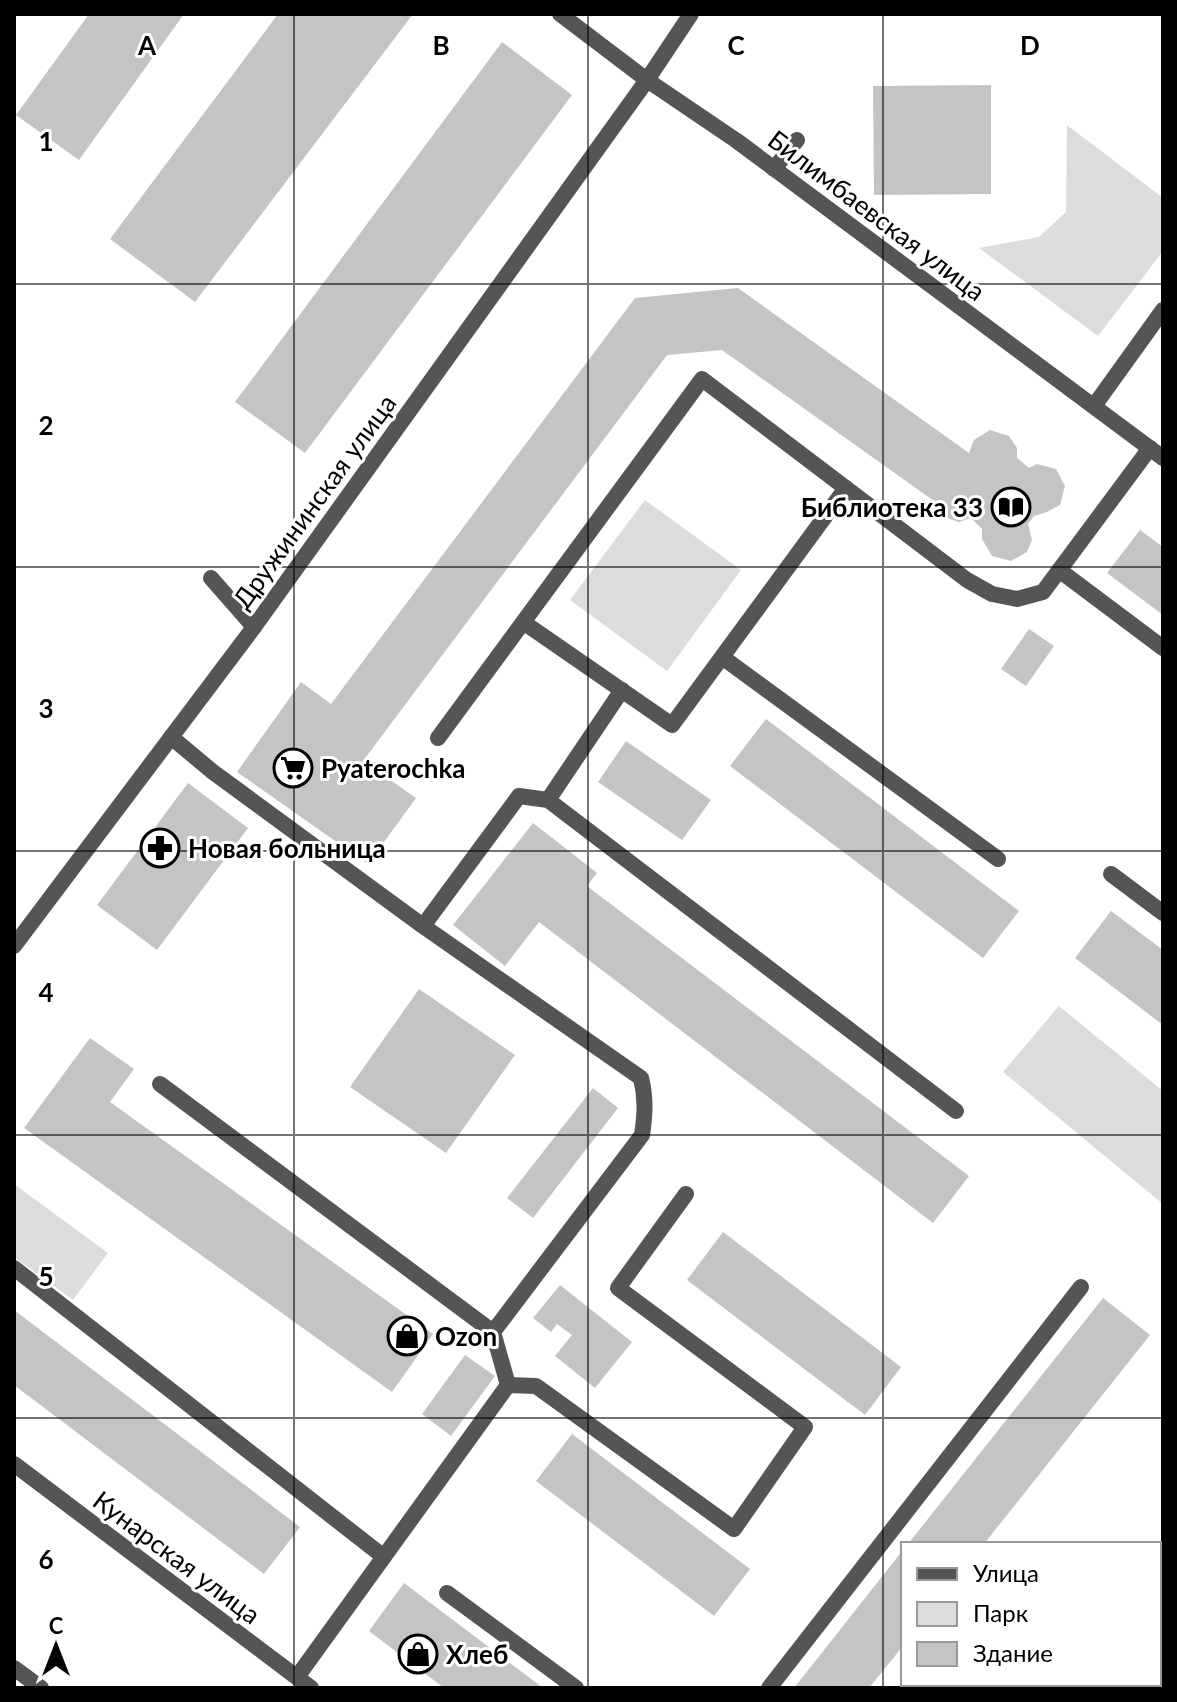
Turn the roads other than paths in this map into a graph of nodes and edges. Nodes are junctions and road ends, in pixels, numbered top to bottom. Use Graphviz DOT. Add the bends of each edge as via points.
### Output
graph roads {
  1 [pos="560,14"];
  2 [pos="691,14"];
  3 [pos="647,80"];
  4 [pos="797,140"];
  5 [pos="774,169"];
  6 [pos="1163,310"];
  7 [pos="1094,406"];
  8 [pos="1156,453"];
  9 [pos="846,488"];
  10 [pos="1059,570"];
  11 [pos="211,578"];
  12 [pos="523,622"];
  13 [pos="254,627"];
  14 [pos="1163,648"];
  15 [pos="722,657"];
  16 [pos="622,690"];
  17 [pos="171,737"];
  18 [pos="438,738"];
  19 [pos="548,800"];
  20 [pos="998,859"];
  21 [pos="1111,874"];
  22 [pos="1163,913"];
  23 [pos="423,926"];
  24 [pos="14,946"];
  25 [pos="160,1084"];
  26 [pos="956,1111"];
  27 [pos="686,1194"];
  28 [pos="14,1268"];
  29 [pos="1081,1287"];
  30 [pos="493,1332"];
  31 [pos="508,1385"];
  32 [pos="14,1464"];
  33 [pos="384,1557"];
  34 [pos="447,1593"];
  35 [pos="14,1668"];
  36 [pos="297,1677"];
  37 [pos="41,1688"];
  38 [pos="311,1688"];
  39 [pos="576,1688"];
  40 [pos="769,1688"];
  1 -- 3 [label="street, Билимбаевская улица"];
  2 -- 3 [label="street, Дружининская улица"];
  3 -- 5 [label="street, Билимбаевская улица"];
  3 -- 13 [label="street, Дружининская улица"];
  4 -- 5 [label="street"];
  5 -- 7 [label="street, Билимбаевская улица"];
  6 -- 7 [label="street"];
  7 -- 8 [label="street, Билимбаевская улица"];
  8 -- 10 [label="street"];
  9 -- 10 [label="street" via="992,594 1017,599 1043,592"];
  9 -- 12 [label="street" via="702,379"];
  9 -- 15 [label="street"];
  10 -- 14 [label="street"];
  11 -- 13 [label="street"];
  12 -- 16 [label="street"];
  12 -- 18 [label="street"];
  13 -- 17 [label="street, Дружининская улица"];
  15 -- 16 [label="street" via="672,725"];
  15 -- 20 [label="street"];
  16 -- 19 [label="street"];
  17 -- 23 [label="street"];
  17 -- 24 [label="street, Дружининская улица"];
  19 -- 23 [label="street" via="519,796"];
  19 -- 26 [label="street"];
  21 -- 22 [label="street"];
  23 -- 30 [label="street" via="641,1078 645,1096 642,1135"];
  25 -- 30 [label="street"];
  27 -- 31 [label="street" via="618,1288 805,1427 734,1529 536,1386"];
  28 -- 33 [label="street"];
  29 -- 40 [label="street"];
  30 -- 31 [label="street"];
  31 -- 33 [label="street"];
  32 -- 36 [label="street, Кунарская улица"];
  33 -- 36 [label="street"];
  34 -- 39 [label="street"];
  35 -- 37 [label="street"];
  36 -- 38 [label="street, Кунарская улица"];
}
